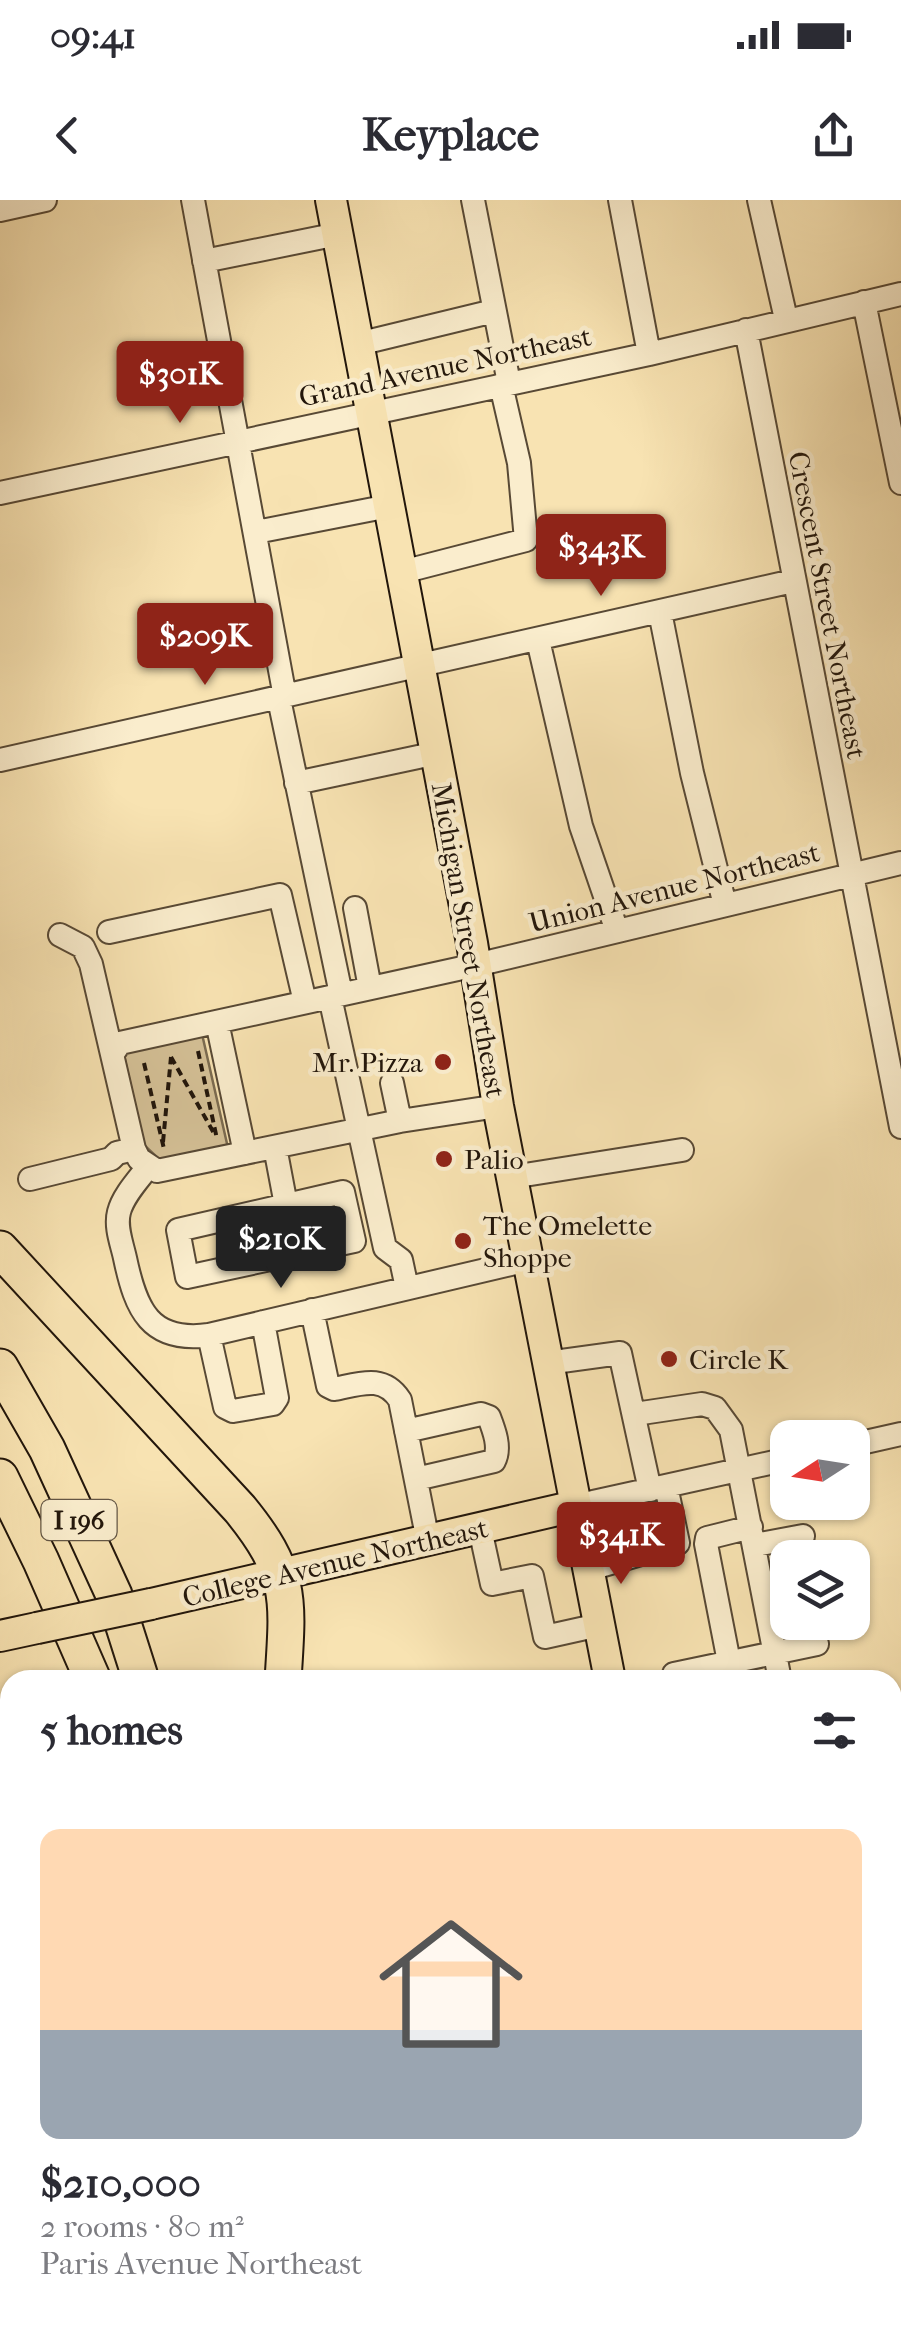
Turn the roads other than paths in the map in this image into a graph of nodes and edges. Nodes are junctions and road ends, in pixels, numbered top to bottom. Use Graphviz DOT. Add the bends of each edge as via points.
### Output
graph roads {
  1 [pos="45,200"];
  2 [pos="193,200"];
  3 [pos="331,200"];
  4 [pos="472,200"];
  5 [pos="620,200"];
  6 [pos="759,200"];
  7 [pos="0,210"];
  8 [pos="338,234"];
  9 [pos="204,261"];
  10 [pos="901,294"];
  11 [pos="864,302"];
  12 [pos="494,312"];
  13 [pos="786,320"];
  14 [pos="746,330"];
  15 [pos="358,344"];
  16 [pos="648,354"];
  17 [pos="505,384"];
  18 [pos="371,411"];
  19 [pos="239,440"];
  20 [pos="901,482"];
  21 [pos="0,493"];
  22 [pos="389,506"];
  23 [pos="256,532"];
  24 [pos="402,572"];
  25 [pos="793,581"];
  26 [pos="660,612"];
  27 [pos="538,640"];
  28 [pos="420,668"];
  29 [pos="282,698"];
  30 [pos="436,753"];
  31 [pos="0,760"];
  32 [pos="296,783"];
  33 [pos="901,863"];
  34 [pos="850,875"];
  35 [pos="725,905"];
  36 [pos="355,908"];
  37 [pos="618,931"];
  38 [pos="109,932"];
  39 [pos="60,935"];
  40 [pos="476,965"];
  41 [pos="370,988"];
  42 [pos="336,996"];
  43 [pos="305,1002"];
  44 [pos="890,1006"];
  45 [pos="217,1022"];
  46 [pos="114,1052"];
  47 [pos="392,1083"];
  48 [pos="498,1106"];
  49 [pos="400,1121"];
  50 [pos="901,1127"];
  51 [pos="360,1129"];
  52 [pos="275,1147"];
  53 [pos="682,1150"];
  54 [pos="246,1153"];
  55 [pos="148,1155"];
  56 [pos="512,1177"];
  57 [pos="30,1179"];
  58 [pos="286,1205"];
  59 [pos="0,1249"];
  60 [pos="528,1260"];
  61 [pos="407,1288"];
  62 [pos="312,1310"];
  63 [pos="264,1322"];
  64 [pos="210,1334"];
  65 [pos="548,1363"];
  66 [pos="0,1367"];
  67 [pos="635,1414"];
  68 [pos="406,1431"];
  69 [pos="901,1434"];
  70 [pos="870,1441"];
  71 [pos="770,1463"];
  72 [pos="741,1469"];
  73 [pos="0,1477"];
  74 [pos="416,1479"];
  75 [pos="658,1488"];
  76 [pos="574,1506"];
  77 [pos="480,1529"];
  78 [pos="753,1536"];
  79 [pos="804,1536"];
  80 [pos="428,1541"];
  81 [pos="587,1570"];
  82 [pos="281,1576"];
  83 [pos="599,1625"];
  84 [pos="0,1636"];
  85 [pos="817,1644"];
  86 [pos="775,1653"];
  87 [pos="729,1662"];
  88 [pos="89,1670"];
  89 [pos="138,1670"];
  90 [pos="284,1670"];
  91 [pos="608,1670"];
  92 [pos="692,1670"];
  93 [pos="778,1670"];
  1 -- 7 [label="street"];
  2 -- 9 [label="street"];
  3 -- 8 [label="main road, Michigan Street Northeast"];
  4 -- 12 [label="street"];
  5 -- 16 [label="street"];
  6 -- 13 [label="street"];
  8 -- 9 [label="street"];
  8 -- 15 [label="main road, Michigan Street Northeast"];
  9 -- 19 [label="street"];
  10 -- 11 [label="street, Grand Avenue Northeast"];
  11 -- 13 [label="street, Grand Avenue Northeast"];
  11 -- 20 [label="street"];
  12 -- 15 [label="street"];
  12 -- 17 [label="street"];
  13 -- 14 [label="street, Grand Avenue Northeast"];
  14 -- 16 [label="street, Grand Avenue Northeast"];
  14 -- 25 [label="street, Crescent Street Northeast"];
  15 -- 18 [label="main road, Michigan Street Northeast"];
  16 -- 17 [label="street, Grand Avenue Northeast"];
  17 -- 18 [label="street, Grand Avenue Northeast"];
  17 -- 24 [label="street" via="526,540"];
  18 -- 19 [label="street, Grand Avenue Northeast"];
  18 -- 22 [label="main road, Michigan Street Northeast"];
  19 -- 21 [label="street, Grand Avenue Northeast"];
  19 -- 23 [label="street"];
  22 -- 23 [label="street"];
  22 -- 24 [label="main road, Michigan Street Northeast"];
  23 -- 29 [label="street"];
  24 -- 28 [label="main road, Michigan Street Northeast"];
  25 -- 26 [label="street"];
  25 -- 34 [label="street, Crescent Street Northeast"];
  26 -- 27 [label="street"];
  26 -- 35 [label="street"];
  27 -- 28 [label="street"];
  27 -- 37 [label="street" via="581,826"];
  28 -- 29 [label="street"];
  28 -- 30 [label="main road, Michigan Street Northeast"];
  29 -- 31 [label="street"];
  29 -- 32 [label="street"];
  30 -- 32 [label="street"];
  30 -- 40 [label="main road, Michigan Street Northeast"];
  32 -- 42 [label="street"];
  33 -- 34 [label="street, Union Avenue Northeast"];
  34 -- 35 [label="street, Union Avenue Northeast"];
  34 -- 44 [label="street, Crescent Street Northeast"];
  35 -- 37 [label="street, Union Avenue Northeast"];
  36 -- 41 [label="street"];
  37 -- 40 [label="street, Union Avenue Northeast"];
  38 -- 43 [label="street" via="275,893"];
  39 -- 46 [label="street" via="83,948 92,964"];
  40 -- 41 [label="street, Union Avenue Northeast"];
  40 -- 48 [label="main road, Michigan Street Northeast"];
  41 -- 42 [label="street, Union Avenue Northeast"];
  42 -- 43 [label="street, Union Avenue Northeast"];
  42 -- 51 [label="street"];
  43 -- 45 [label="street, Union Avenue Northeast"];
  44 -- 50 [label="street, Crescent Street Northeast"];
  45 -- 46 [label="street, Union Avenue Northeast" via="120,1042"];
  45 -- 54 [label="street"];
  46 -- 55 [label="street"];
  47 -- 49 [label="street"];
  48 -- 49 [label="street"];
  48 -- 56 [label="main road, Michigan Street Northeast"];
  49 -- 51 [label="street"];
  51 -- 52 [label="street"];
  51 -- 61 [label="street" via="384,1248 401,1260"];
  52 -- 54 [label="street"];
  52 -- 58 [label="street"];
  53 -- 56 [label="street"];
  54 -- 55 [label="street" via="158,1171"];
  55 -- 57 [label="street" via="117,1153"];
  55 -- 64 [label="street" via="119,1210 131,1285 155,1326 187,1338"];
  56 -- 60 [label="main road, Michigan Street Northeast"];
  58 -- 58 [label="street" via="178,1230 187,1277 354,1240 342,1192"];
  59 -- 82 [label="highway" via="240,1509 268,1544"];
  60 -- 61 [label="street"];
  60 -- 65 [label="main road, Michigan Street Northeast"];
  61 -- 62 [label="street"];
  62 -- 63 [label="street"];
  62 -- 68 [label="street" via="328,1386 385,1384 400,1400"];
  63 -- 64 [label="street"];
  63 -- 64 [label="street" via="274,1404 233,1411 225,1406"];
  65 -- 67 [label="street" via="620,1353"];
  65 -- 76 [label="main road, Michigan Street Northeast"];
  66 -- 89 [label="highway, I 196" via="47,1449 114,1595"];
  67 -- 72 [label="street" via="688,1404 716,1408"];
  67 -- 75 [label="street"];
  68 -- 74 [label="street"];
  68 -- 74 [label="street" via="480,1414 489,1417 495,1438 494,1461"];
  69 -- 70 [label="street"];
  71 -- 72 [label="street, College Avenue Northeast"];
  72 -- 75 [label="street, College Avenue Northeast"];
  72 -- 78 [label="street"];
  73 -- 88 [label="highway, I 196"];
  74 -- 80 [label="street"];
  75 -- 76 [label="street, College Avenue Northeast"];
  75 -- 81 [label="street" via="678,1544"];
  76 -- 77 [label="main road, College Avenue Northeast"];
  76 -- 81 [label="main road, Michigan Street Northeast"];
  77 -- 80 [label="main road, College Avenue Northeast"];
  77 -- 83 [label="street" via="492,1584 532,1576 545,1637"];
  78 -- 79 [label="street"];
  78 -- 86 [label="street"];
  78 -- 87 [label="street" via="707,1538"];
  80 -- 82 [label="main road, College Avenue Northeast"];
  81 -- 83 [label="main road, Michigan Street Northeast"];
  82 -- 84 [label="main road, College Avenue Northeast, bridge"];
  82 -- 90 [label="highway" via="288,1611"];
  83 -- 91 [label="main road, Michigan Street Northeast"];
  85 -- 86 [label="street"];
  86 -- 87 [label="street"];
  86 -- 93 [label="street"];
  87 -- 92 [label="street"];
}
